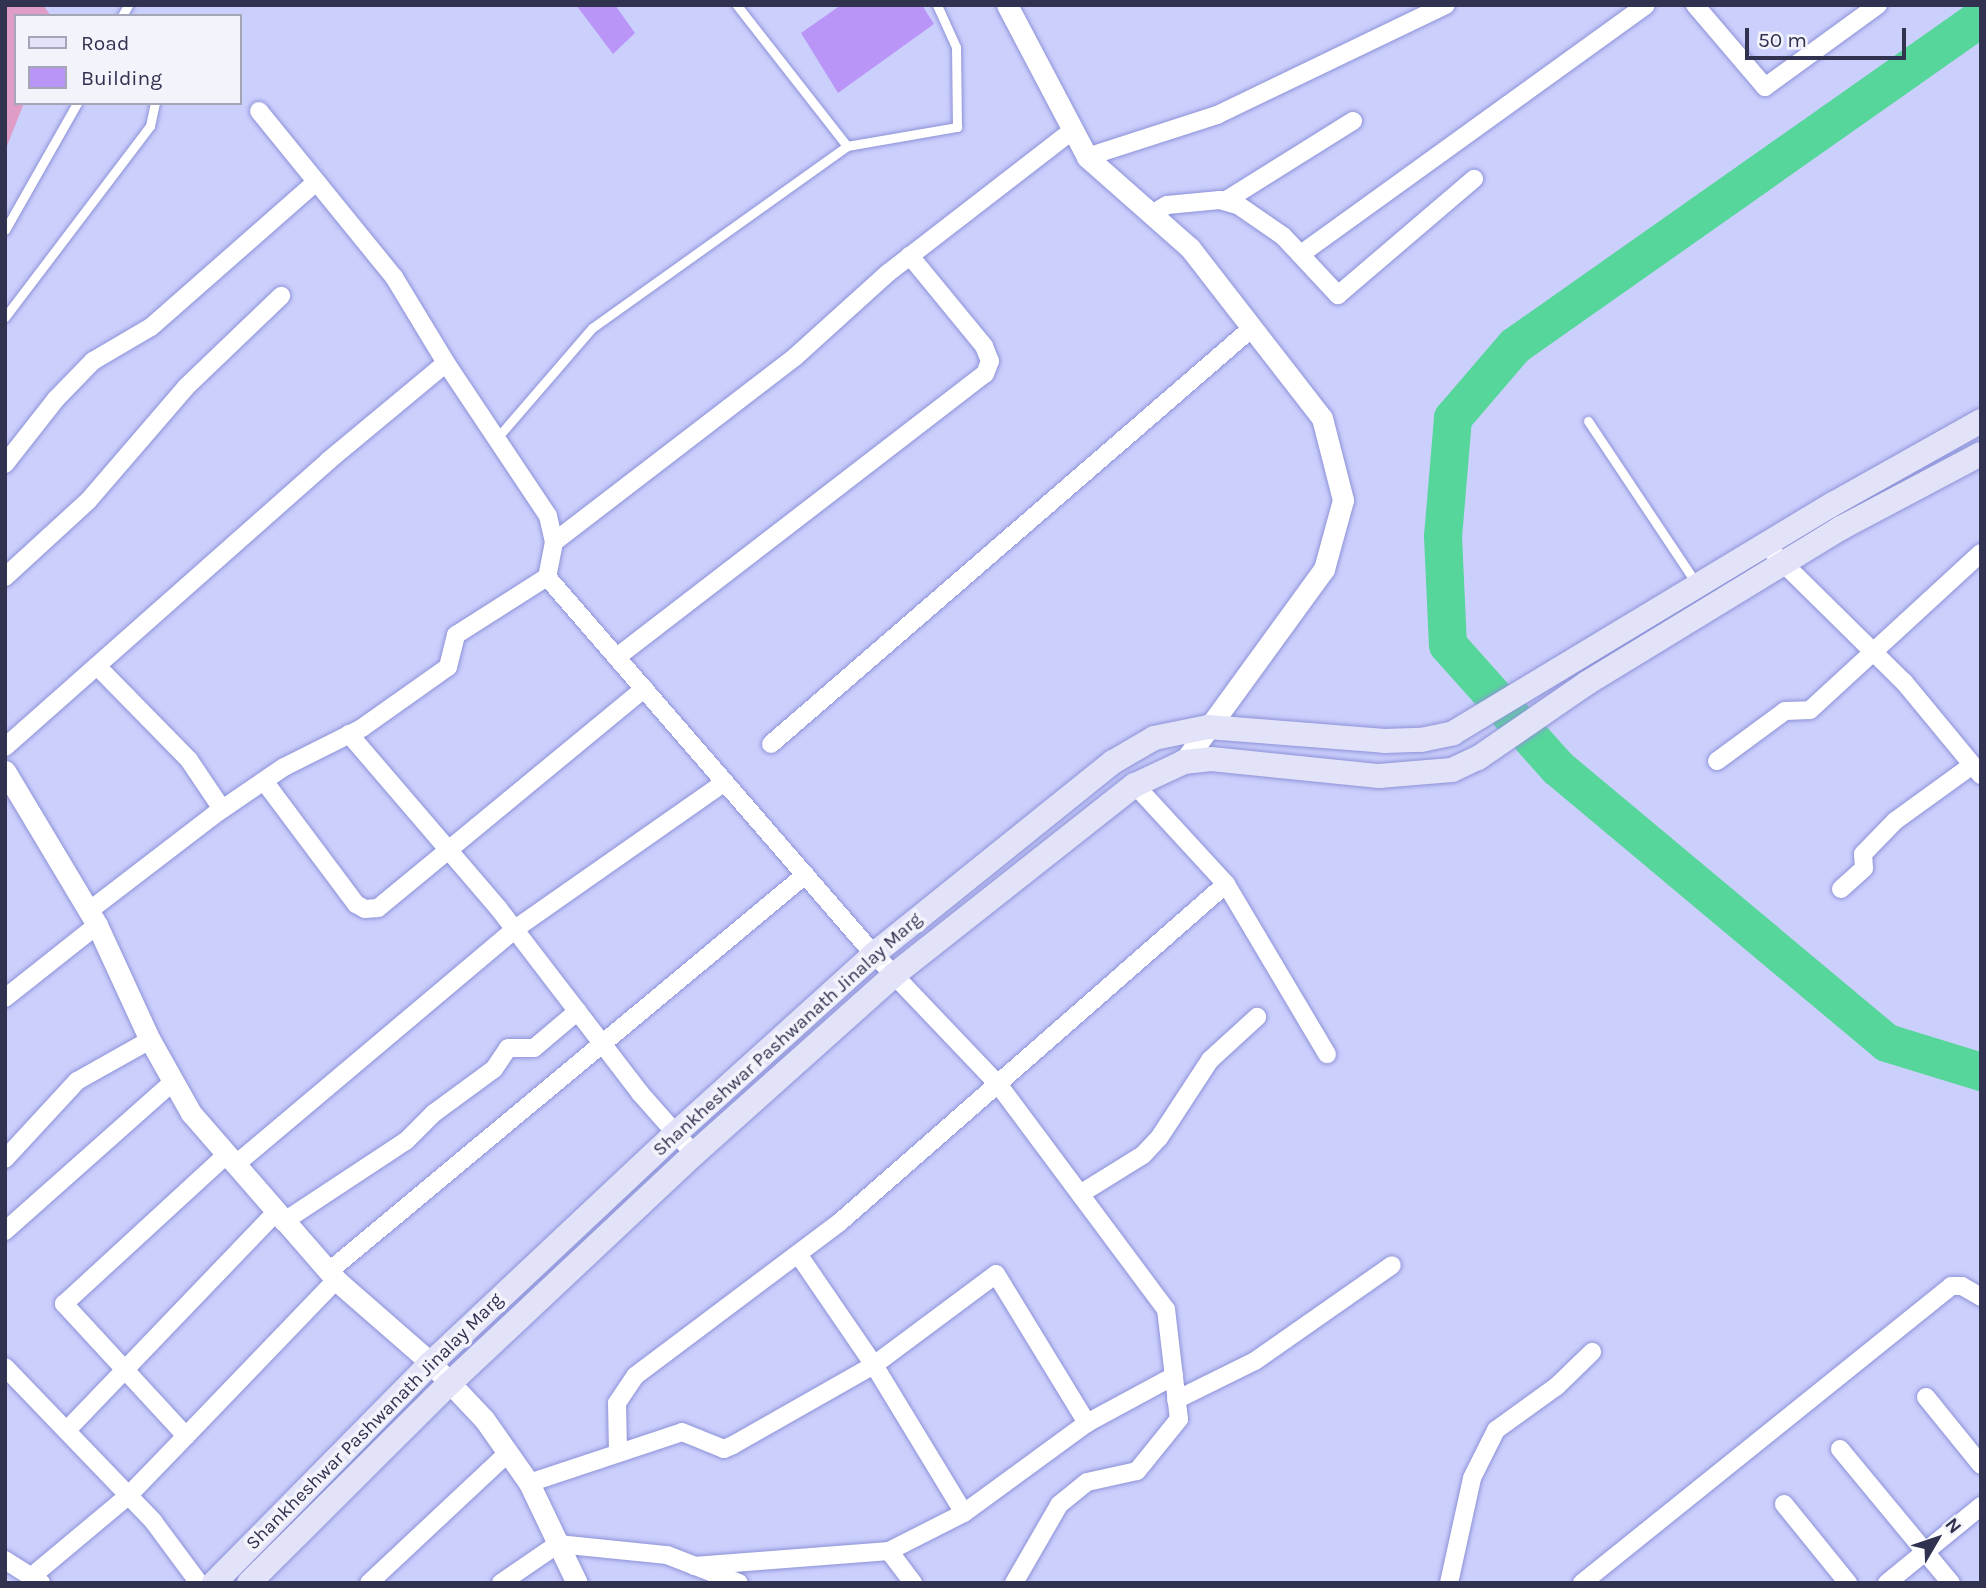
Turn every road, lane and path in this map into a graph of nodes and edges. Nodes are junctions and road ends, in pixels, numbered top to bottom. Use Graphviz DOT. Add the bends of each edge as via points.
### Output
graph roads {
  1 [pos="737,5"];
  2 [pos="937,5"];
  3 [pos="1007,5"];
  4 [pos="1446,5"];
  5 [pos="1646,5"];
  6 [pos="1695,5"];
  7 [pos="1878,5"];
  8 [pos="76,105"];
  9 [pos="155,105"];
  10 [pos="259,111"];
  11 [pos="1353,121"];
  12 [pos="1073,130"];
  13 [pos="847,146"];
  14 [pos="1087,157"];
  15 [pos="1475,179"];
  16 [pos="316,182"];
  17 [pos="1225,201"];
  18 [pos="1152,214"];
  19 [pos="5,230"];
  20 [pos="1301,254"];
  21 [pos="910,256"];
  22 [pos="281,296"];
  23 [pos="5,317"];
  24 [pos="1252,328"];
  25 [pos="446,363"];
  26 [pos="1588,421"];
  27 [pos="1981,421"];
  28 [pos="497,438"];
  29 [pos="1981,454"];
  30 [pos="5,464"];
  31 [pos="554,542"];
  32 [pos="1765,545"];
  33 [pos="1981,553"];
  34 [pos="1783,563"];
  35 [pos="547,576"];
  36 [pos="5,577"];
  37 [pos="1698,586"];
  38 [pos="1873,650"];
  39 [pos="617,657"];
  40 [pos="97,666"];
  41 [pos="644,689"];
  42 [pos="1208,727"];
  43 [pos="349,734"];
  44 [pos="771,744"];
  45 [pos="5,747"];
  46 [pos="1717,761"];
  47 [pos="1184,762"];
  48 [pos="1976,770"];
  49 [pos="5,771"];
  50 [pos="264,781"];
  51 [pos="725,782"];
  52 [pos="1135,785"];
  53 [pos="222,809"];
  54 [pos="448,849"];
  55 [pos="805,875"];
  56 [pos="1226,884"];
  57 [pos="1841,890"];
  58 [pos="93,918"];
  59 [pos="515,929"];
  60 [pos="874,954"];
  61 [pos="894,975"];
  62 [pos="5,999"];
  63 [pos="578,1011"];
  64 [pos="1256,1017"];
  65 [pos="150,1040"];
  66 [pos="604,1045"];
  67 [pos="1327,1054"];
  68 [pos="173,1082"];
  69 [pos="998,1083"];
  70 [pos="675,1134"];
  71 [pos="694,1154"];
  72 [pos="5,1158"];
  73 [pos="230,1160"];
  74 [pos="1080,1194"];
  75 [pos="279,1217"];
  76 [pos="5,1231"];
  77 [pos="798,1254"];
  78 [pos="1392,1265"];
  79 [pos="332,1276"];
  80 [pos="1981,1297"];
  81 [pos="1592,1352"];
  82 [pos="431,1363"];
  83 [pos="874,1365"];
  84 [pos="123,1368"];
  85 [pos="1174,1376"];
  86 [pos="9,1379"];
  87 [pos="449,1384"];
  88 [pos="1926,1397"];
  89 [pos="1176,1400"];
  90 [pos="1087,1423"];
  91 [pos="68,1429"];
  92 [pos="186,1436"];
  93 [pos="1840,1449"];
  94 [pos="618,1451"];
  95 [pos="508,1453"];
  96 [pos="1981,1465"];
  97 [pos="529,1483"];
  98 [pos="129,1495"];
  99 [pos="1784,1504"];
  100 [pos="1981,1506"];
  101 [pos="964,1513"];
  102 [pos="558,1544"];
  103 [pos="889,1551"];
  104 [pos="1926,1552"];
  105 [pos="5,1560"];
  106 [pos="695,1566"];
  107 [pos="36,1580"];
  108 [pos="199,1583"];
  109 [pos="214,1583"];
  110 [pos="249,1583"];
  111 [pos="369,1583"];
  112 [pos="501,1583"];
  113 [pos="577,1583"];
  114 [pos="739,1583"];
  115 [pos="913,1583"];
  116 [pos="1014,1583"];
  117 [pos="1449,1583"];
  118 [pos="1582,1583"];
  119 [pos="1848,1583"];
  120 [pos="1887,1583"];
  121 [pos="1951,1583"];
  1 -- 13 [label="lane"];
  2 -- 13 [label="lane" via="956,47 957,127"];
  3 -- 12 [label="street"];
  4 -- 14 [label="street" via="1217,115"];
  5 -- 20 [label="street"];
  6 -- 7 [label="street" via="1765,87"];
  8 -- 19 [label="lane"];
  9 -- 23 [label="lane" via="150,126"];
  10 -- 16 [label="street"];
  11 -- 17 [label="street"];
  12 -- 14 [label="street"];
  12 -- 21 [label="street"];
  13 -- 28 [label="lane" via="592,328"];
  14 -- 18 [label="street"];
  15 -- 20 [label="street" via="1338,295"];
  16 -- 25 [label="street" via="394,277"];
  16 -- 30 [label="street" via="151,327 93,361"];
  17 -- 18 [label="street" via="1167,205"];
  17 -- 20 [label="street" via="1283,236"];
  18 -- 24 [label="street" via="1190,248"];
  21 -- 31 [label="street" via="795,357"];
  21 -- 39 [label="street" via="984,346 990,361 985,374"];
  22 -- 36 [label="street" via="186,387 88,501"];
  24 -- 42 [label="street" via="1322,418 1343,500 1324,569"];
  24 -- 44 [label="street"];
  25 -- 28 [label="street"];
  25 -- 40 [label="street"];
  26 -- 37 [label="lane"];
  27 -- 32 [label="main road, Shankheshwar Pashwanath Jinalay Marg"];
  28 -- 31 [label="street" via="548,516"];
  29 -- 34 [label="main road"];
  31 -- 35 [label="street"];
  32 -- 34 [label="street"];
  32 -- 37 [label="main road, Shankheshwar Pashwanath Jinalay Marg"];
  33 -- 38 [label="street"];
  34 -- 38 [label="street"];
  34 -- 47 [label="main road" via="1587,683 1478,758 1434,773 1379,776 1211,759"];
  35 -- 39 [label="street"];
  35 -- 43 [label="street" via="456,635 447,667"];
  37 -- 42 [label="main road, Shankheshwar Pashwanath Jinalay Marg" via="1473,725 1422,740"];
  38 -- 46 [label="street" via="1810,710 1785,711"];
  38 -- 48 [label="street"];
  39 -- 41 [label="street"];
  40 -- 45 [label="street"];
  40 -- 53 [label="street" via="189,760"];
  41 -- 51 [label="street"];
  41 -- 54 [label="street"];
  42 -- 47 [label="street"];
  42 -- 60 [label="main road, Shankheshwar Pashwanath Jinalay Marg" via="1154,738 1113,762"];
  43 -- 50 [label="street"];
  43 -- 54 [label="street"];
  47 -- 52 [label="main road"];
  48 -- 57 [label="street" via="1895,821 1863,854 1864,868"];
  49 -- 58 [label="street"];
  50 -- 53 [label="street"];
  50 -- 54 [label="street" via="356,904 365,909 379,908"];
  51 -- 55 [label="street"];
  51 -- 59 [label="street"];
  52 -- 56 [label="street"];
  52 -- 61 [label="main road"];
  53 -- 58 [label="street"];
  54 -- 59 [label="street"];
  55 -- 60 [label="street"];
  55 -- 66 [label="street"];
  56 -- 67 [label="street"];
  56 -- 69 [label="street"];
  58 -- 62 [label="street"];
  58 -- 65 [label="street"];
  59 -- 63 [label="street"];
  59 -- 73 [label="street"];
  60 -- 61 [label="street"];
  60 -- 70 [label="main road, Shankheshwar Pashwanath Jinalay Marg"];
  61 -- 69 [label="street"];
  61 -- 71 [label="main road"];
  63 -- 66 [label="street"];
  63 -- 75 [label="street" via="534,1048 508,1048 495,1069 434,1113 407,1140"];
  64 -- 74 [label="street" via="1210,1060 1143,1154"];
  65 -- 68 [label="street"];
  65 -- 72 [label="street" via="77,1081"];
  66 -- 70 [label="street"];
  66 -- 79 [label="street"];
  68 -- 73 [label="street" via="191,1113"];
  68 -- 76 [label="street"];
  69 -- 74 [label="street"];
  69 -- 77 [label="street"];
  70 -- 71 [label="street"];
  70 -- 82 [label="main road, Shankheshwar Pashwanath Jinalay Marg"];
  71 -- 87 [label="main road"];
  73 -- 75 [label="street"];
  73 -- 84 [label="street" via="64,1304"];
  74 -- 85 [label="street" via="1166,1308"];
  75 -- 79 [label="street"];
  75 -- 84 [label="street"];
  77 -- 83 [label="street"];
  77 -- 94 [label="street" via="624,1387 617,1403"];
  78 -- 89 [label="street" via="1255,1361"];
  79 -- 82 [label="street"];
  79 -- 92 [label="street"];
  80 -- 118 [label="street" via="1962,1286 1951,1286"];
  81 -- 117 [label="street" via="1556,1386 1496,1430 1472,1478"];
  82 -- 87 [label="street"];
  82 -- 109 [label="main road, Shankheshwar Pashwanath Jinalay Marg"];
  83 -- 90 [label="street" via="975,1285 996,1274"];
  83 -- 94 [label="street" via="733,1445 712,1446 696,1434 682,1432"];
  83 -- 101 [label="street"];
  84 -- 91 [label="street"];
  84 -- 92 [label="street"];
  85 -- 89 [label="street"];
  85 -- 90 [label="street"];
  86 -- 91 [label="street"];
  87 -- 95 [label="street" via="484,1419"];
  87 -- 110 [label="main road"];
  88 -- 96 [label="street"];
  89 -- 116 [label="street" via="1179,1419 1137,1471 1087,1482 1059,1505"];
  90 -- 101 [label="street"];
  91 -- 98 [label="street"];
  92 -- 98 [label="street"];
  93 -- 104 [label="street"];
  94 -- 97 [label="street"];
  95 -- 97 [label="street"];
  95 -- 111 [label="street"];
  97 -- 102 [label="street"];
  98 -- 107 [label="street"];
  98 -- 108 [label="street"];
  99 -- 119 [label="street"];
  100 -- 104 [label="street"];
  101 -- 103 [label="street"];
  102 -- 106 [label="street" via="667,1555"];
  102 -- 112 [label="street"];
  102 -- 113 [label="street"];
  103 -- 106 [label="street"];
  103 -- 115 [label="street"];
  104 -- 120 [label="street"];
  104 -- 121 [label="street"];
  105 -- 107 [label="street"];
  106 -- 114 [label="street"];
}
